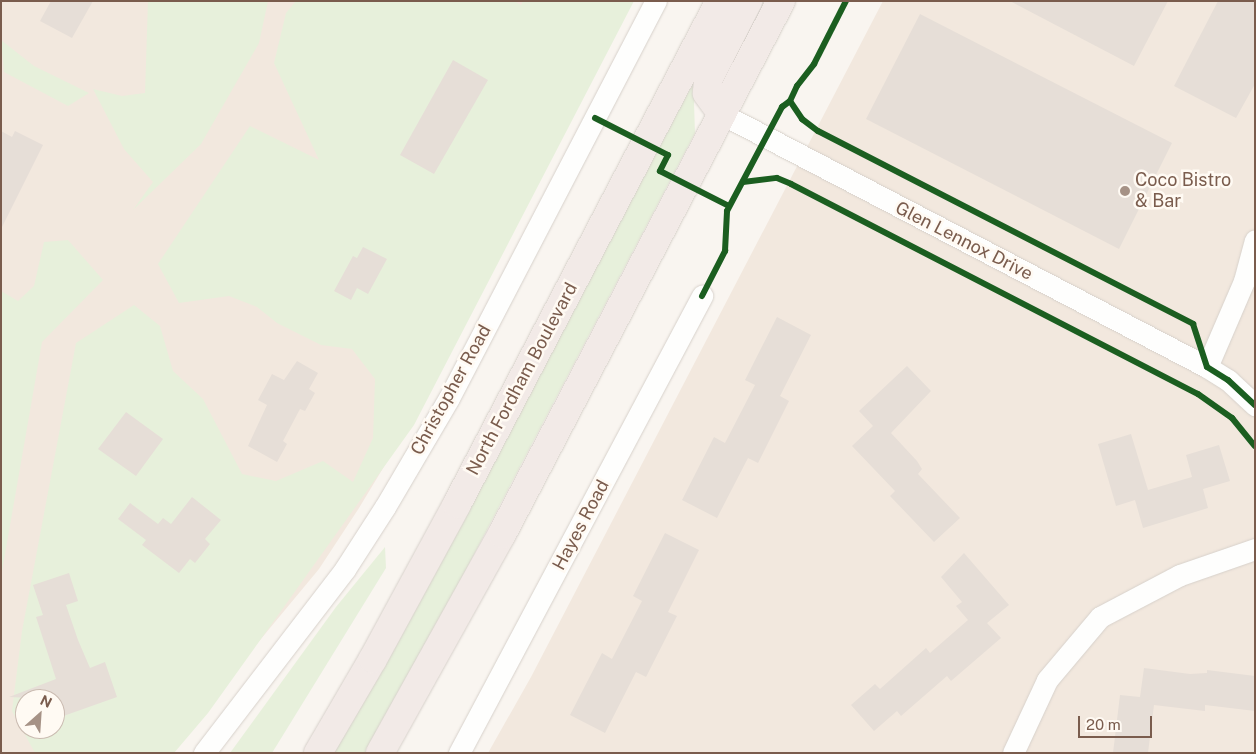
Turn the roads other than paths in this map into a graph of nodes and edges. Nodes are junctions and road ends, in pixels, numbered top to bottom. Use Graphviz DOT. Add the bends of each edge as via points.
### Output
graph roads {
  1 [pos="656,1"];
  2 [pos="720,1"];
  3 [pos="748,1"];
  4 [pos="780,1"];
  5 [pos="722,114"];
  6 [pos="1255,240"];
  7 [pos="702,296"];
  8 [pos="1207,366"];
  9 [pos="1255,405"];
  10 [pos="1255,549"];
  11 [pos="204,753"];
  12 [pos="318,753"];
  13 [pos="380,753"];
  14 [pos="458,753"];
  15 [pos="1013,753"];
  1 -- 11 [label="street, Christopher Road" via="449,398 385,507 345,569"];
  2 -- 12 [label="highway, North Fordham Boulevard" via="374,659"];
  3 -- 5 [label="highway" via="708,80 708,93"];
  4 -- 5 [label="highway"];
  5 -- 8 [label="street, Glen Lennox Drive"];
  5 -- 13 [label="highway" via="502,534"];
  6 -- 8 [label="street" via="1244,281"];
  7 -- 14 [label="street, Hayes Road"];
  8 -- 9 [label="street, Glen Lennox Drive"];
  10 -- 15 [label="street" via="1180,575 1100,617 1047,680"];
}
